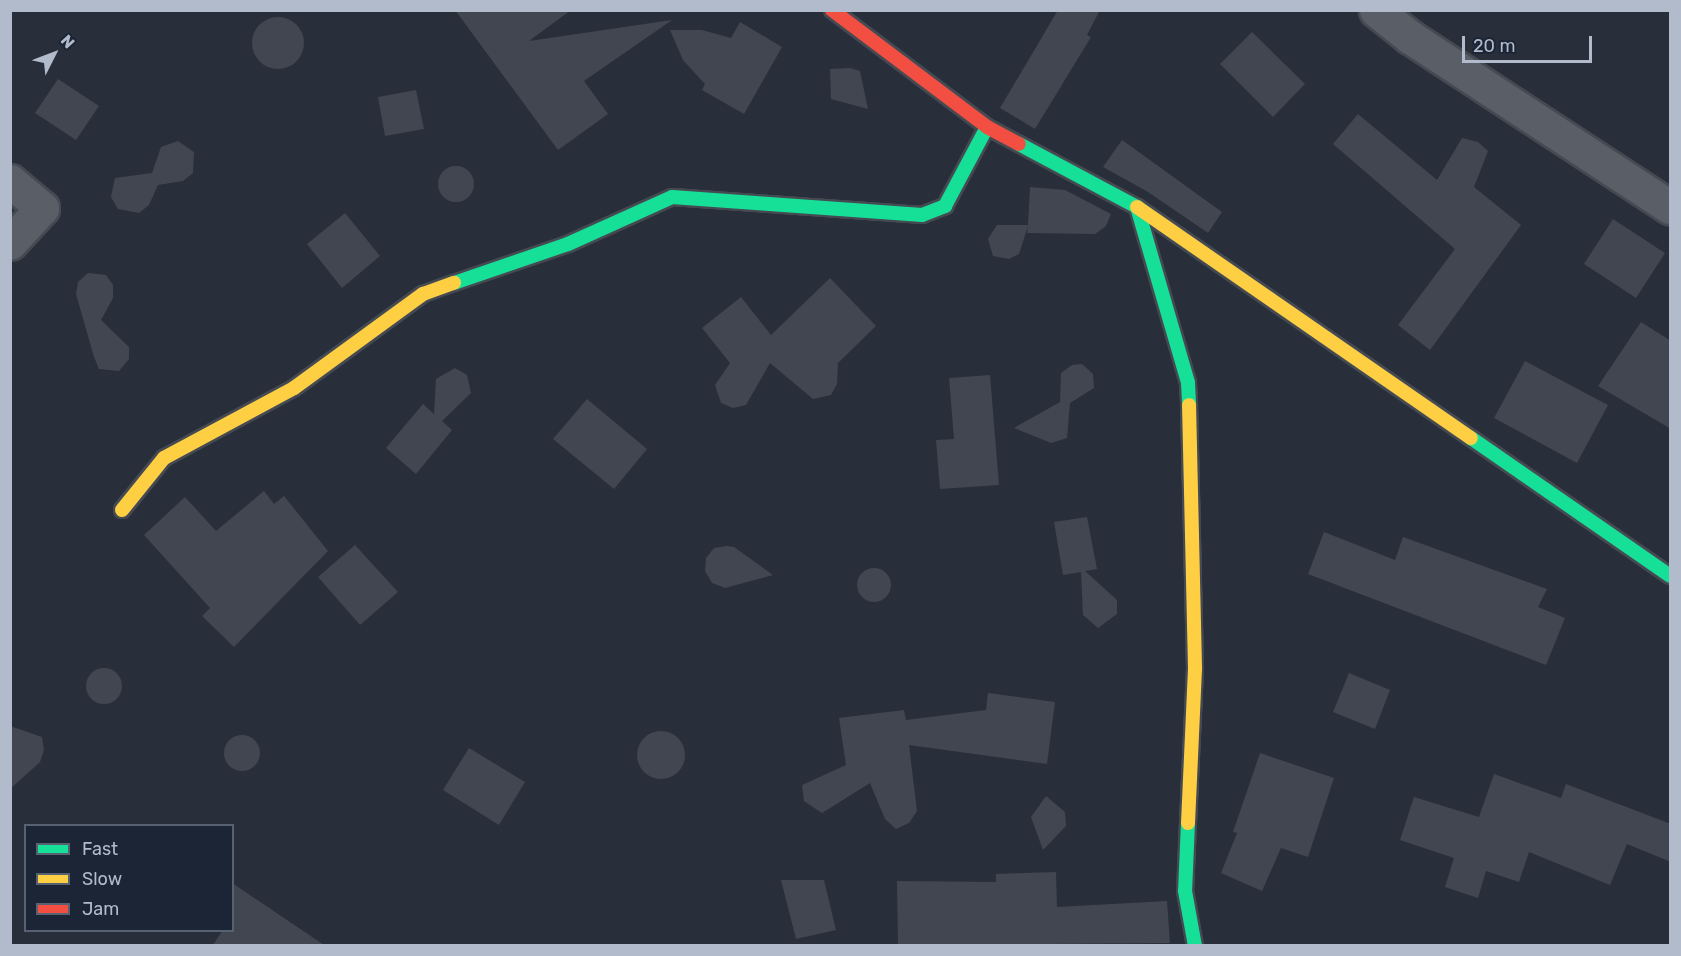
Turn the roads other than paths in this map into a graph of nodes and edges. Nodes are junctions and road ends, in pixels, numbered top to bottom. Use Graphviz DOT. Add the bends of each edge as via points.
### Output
graph roads {
  1 [pos="832,10"];
  2 [pos="1376,10"];
  3 [pos="987,127"];
  4 [pos="10,181"];
  5 [pos="1137,207"];
  6 [pos="1671,207"];
  7 [pos="10,243"];
  8 [pos="122,510"];
  9 [pos="1671,576"];
  10 [pos="1195,945"];
  1 -- 3 [label="street"];
  2 -- 6 [label="street" via="1410,37"];
  3 -- 5 [label="street"];
  3 -- 8 [label="street" via="945,206 922,215 672,197 568,244 423,294 294,388 164,458"];
  4 -- 7 [label="street" via="42,208"];
  5 -- 9 [label="street"];
  5 -- 10 [label="street" via="1188,383 1195,668 1185,891"];
}
